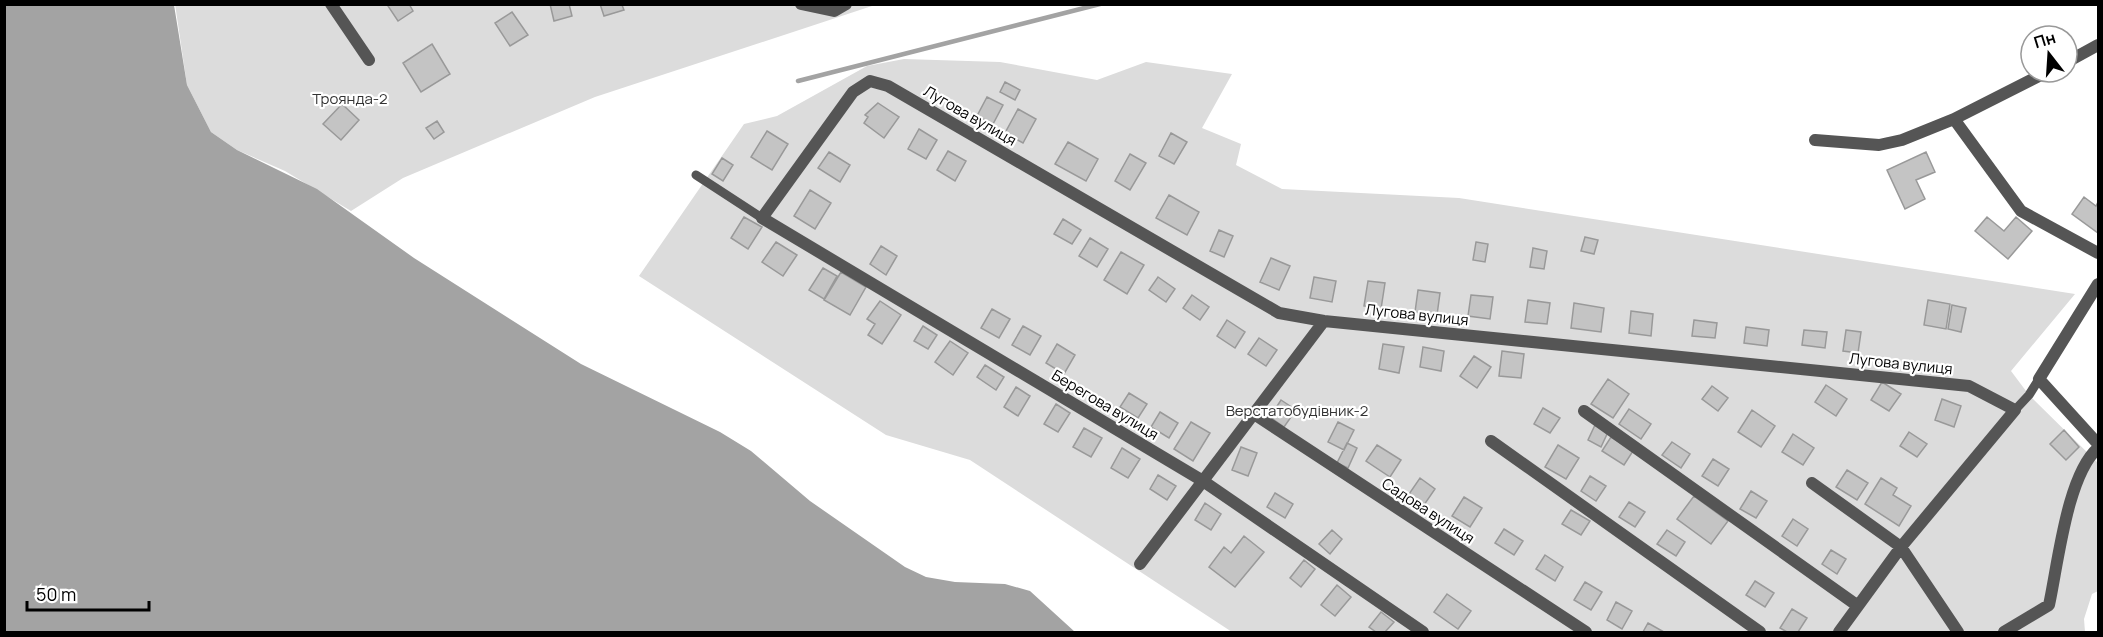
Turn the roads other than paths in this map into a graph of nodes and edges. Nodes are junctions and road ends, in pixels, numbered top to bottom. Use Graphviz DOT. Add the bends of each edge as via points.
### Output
graph roads {
  1 [pos="331,4"];
  2 [pos="801,4"];
  3 [pos="846,4"];
  4 [pos="2098,45"];
  5 [pos="2079,55"];
  6 [pos="369,60"];
  7 [pos="2023,84"];
  8 [pos="1954,119"];
  9 [pos="1815,140"];
  10 [pos="696,175"];
  11 [pos="762,218"];
  12 [pos="2098,254"];
  13 [pos="2098,284"];
  14 [pos="1323,321"];
  15 [pos="2039,378"];
  16 [pos="2015,410"];
  17 [pos="1584,411"];
  18 [pos="1254,414"];
  19 [pos="1491,441"];
  20 [pos="2098,446"];
  21 [pos="1203,481"];
  22 [pos="1812,483"];
  23 [pos="1901,547"];
  24 [pos="1140,564"];
  25 [pos="1858,606"];
  26 [pos="1423,633"];
  27 [pos="1586,633"];
  28 [pos="1760,633"];
  29 [pos="1839,633"];
  30 [pos="1958,633"];
  31 [pos="2004,633"];
  1 -- 6 [label="street"];
  2 -- 3 [label="street" via="834,11"];
  4 -- 5 [label="street"];
  7 -- 8 [label="street"];
  8 -- 9 [label="street" via="1879,145"];
  8 -- 12 [label="street" via="2021,211"];
  10 -- 11 [label="lane"];
  11 -- 14 [label="street, Лугова вулиця" via="853,92 870,81 888,86 1278,313"];
  11 -- 21 [label="street, Берегова вулиця"];
  13 -- 15 [label="street"];
  14 -- 16 [label="street, Лугова вулиця" via="1969,386"];
  14 -- 18 [label="street"];
  15 -- 16 [label="lane"];
  15 -- 20 [label="street"];
  16 -- 23 [label="street"];
  17 -- 25 [label="street"];
  18 -- 21 [label="street"];
  18 -- 27 [label="street, Садова вулиця"];
  19 -- 28 [label="street"];
  20 -- 31 [label="street" via="2073,492 2049,604"];
  21 -- 24 [label="street"];
  21 -- 26 [label="street, Берегова вулиця"];
  22 -- 23 [label="street"];
  23 -- 25 [label="street"];
  23 -- 30 [label="street"];
  25 -- 29 [label="street"];
}
